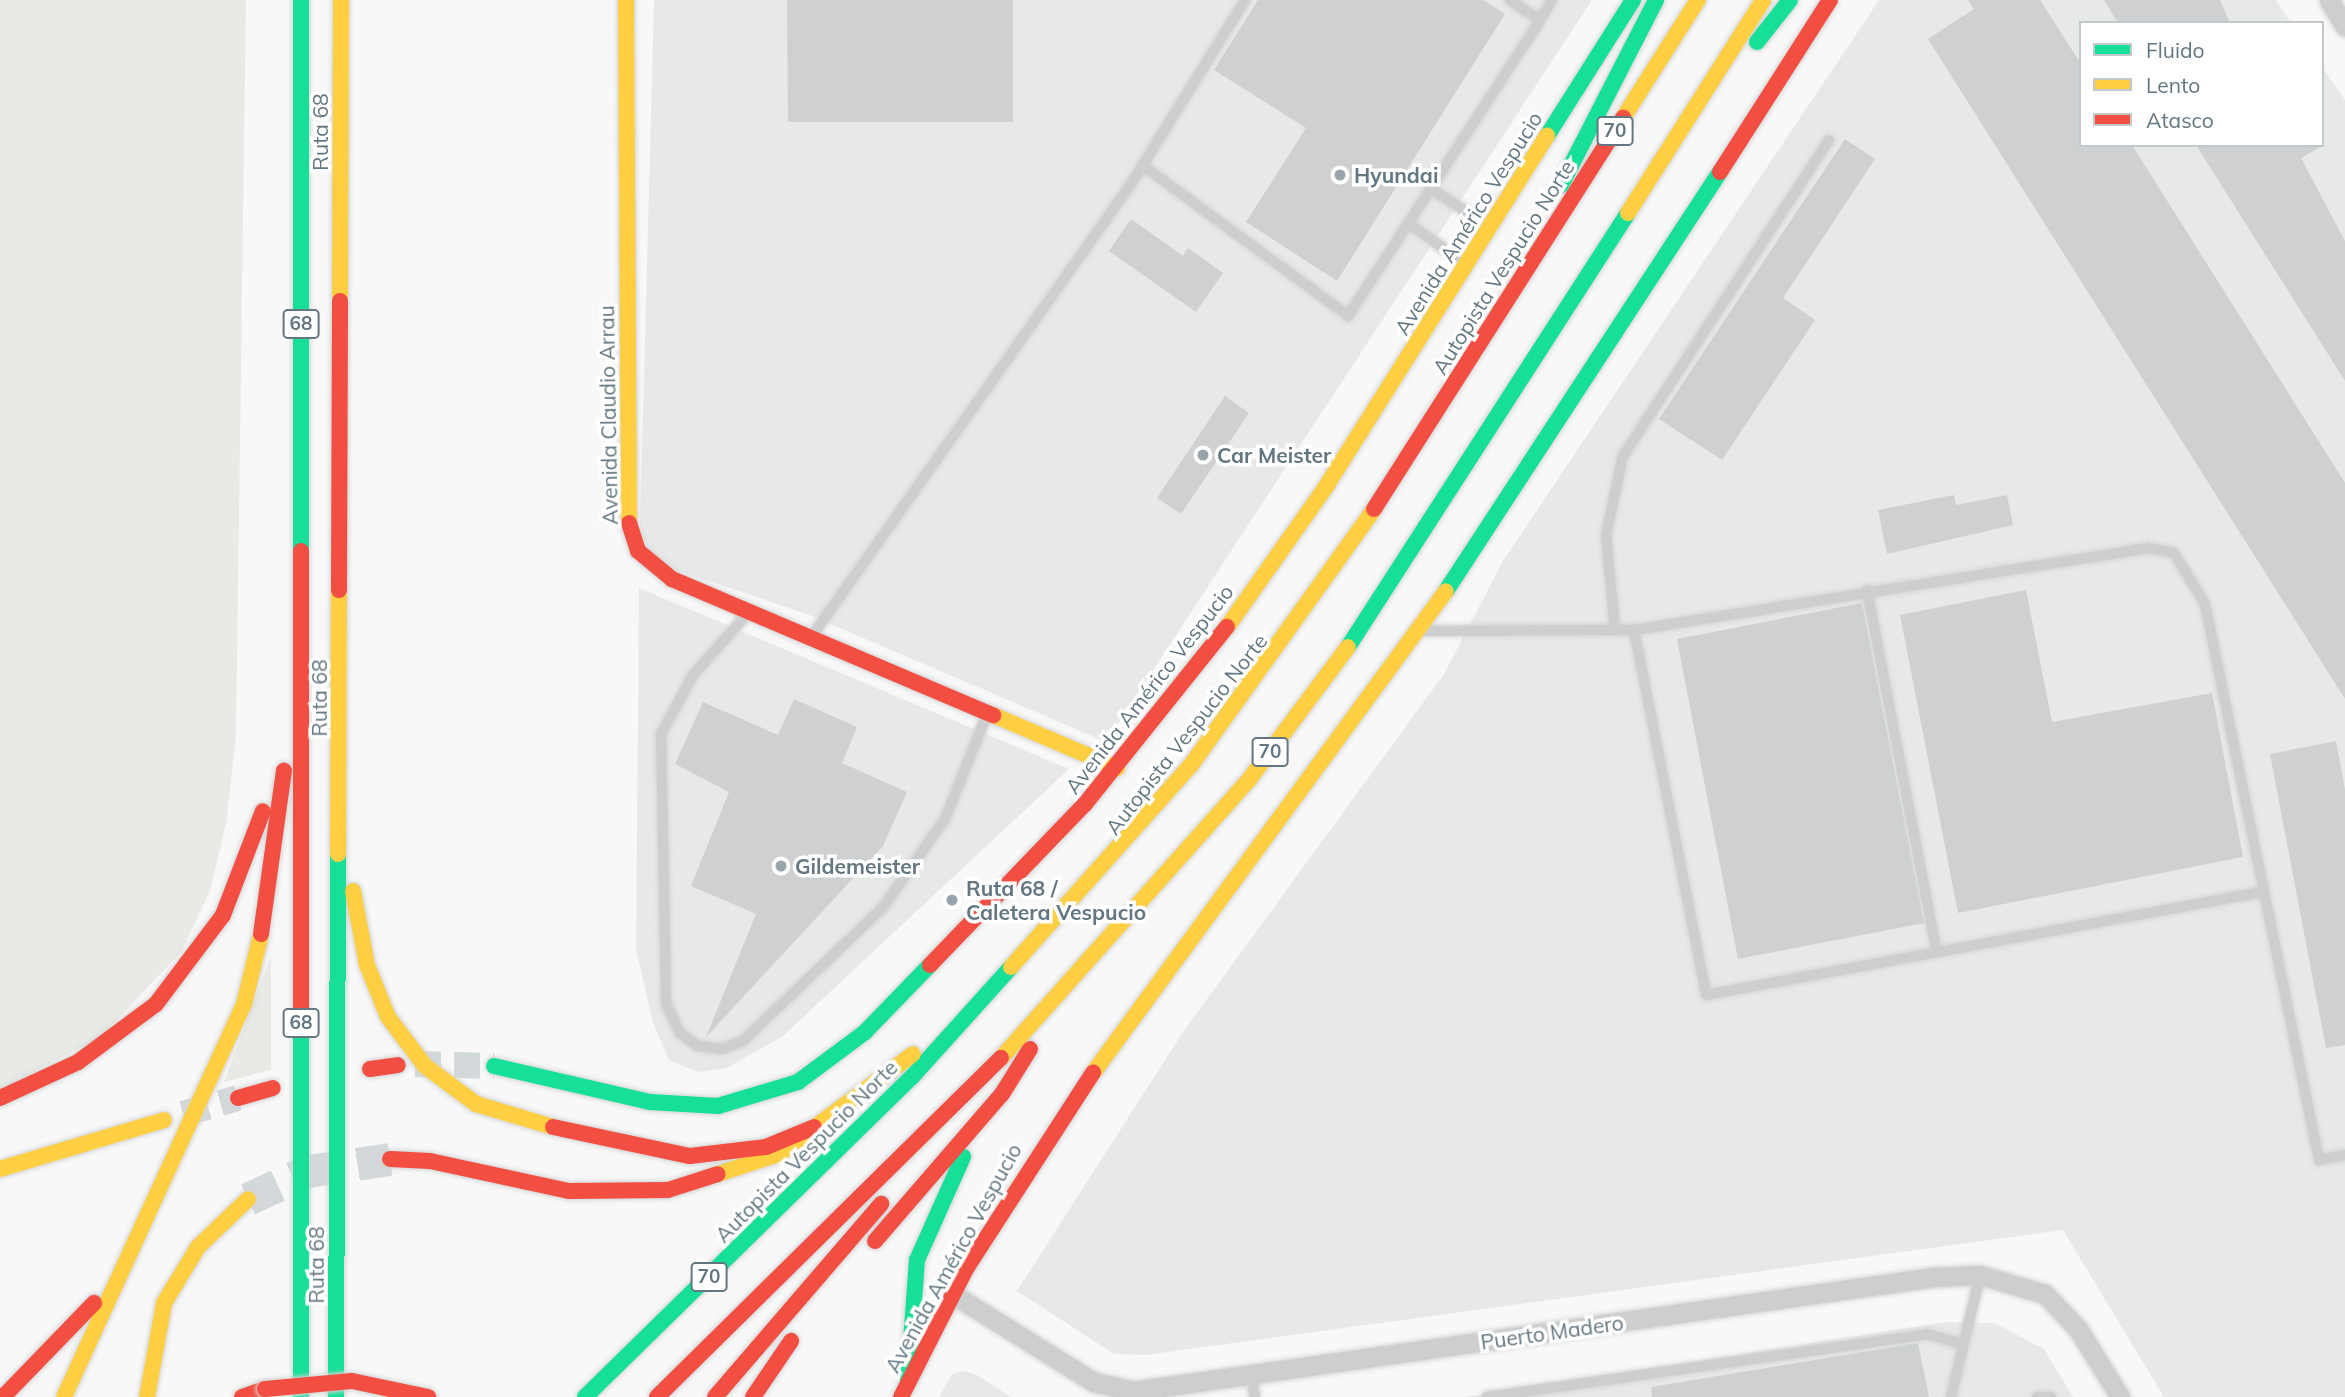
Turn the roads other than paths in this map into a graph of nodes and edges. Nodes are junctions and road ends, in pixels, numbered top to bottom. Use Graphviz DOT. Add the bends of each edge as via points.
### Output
graph roads {
  1 [pos="301,0"];
  2 [pos="341,0"];
  3 [pos="626,0"];
  4 [pos="1245,0"];
  5 [pos="1510,0"];
  6 [pos="1552,0"];
  7 [pos="1633,0"];
  8 [pos="1656,0"];
  9 [pos="1698,0"];
  10 [pos="1763,0"];
  11 [pos="1790,0"];
  12 [pos="1830,0"];
  13 [pos="2329,0"];
  14 [pos="1540,20"];
  15 [pos="2345,27"];
  16 [pos="1829,140"];
  17 [pos="1142,165"];
  18 [pos="1430,189"];
  19 [pos="1636,199"];
  20 [pos="1408,223"];
  21 [pos="1490,226"];
  22 [pos="1531,263"];
  23 [pos="1467,265"];
  24 [pos="1867,590"];
  25 [pos="750,610"];
  26 [pos="1634,630"];
  27 [pos="1418,631"];
  28 [pos="1615,631"];
  29 [pos="811,637"];
  30 [pos="301,648"];
  31 [pos="987,713"];
  32 [pos="283,727"];
  33 [pos="277,754"];
  34 [pos="1117,768"];
  35 [pos="340,826"];
  36 [pos="2262,892"];
  37 [pos="1937,952"];
  38 [pos="1063,993"];
  39 [pos="970,1015"];
  40 [pos="1039,1031"];
  41 [pos="398,1065"];
  42 [pos="494,1066"];
  43 [pos="370,1069"];
  44 [pos="273,1088"];
  45 [pos="1002,1094"];
  46 [pos="0,1098"];
  47 [pos="238,1098"];
  48 [pos="164,1120"];
  49 [pos="814,1127"];
  50 [pos="2345,1154"];
  51 [pos="390,1159"];
  52 [pos="0,1169"];
  53 [pos="248,1199"];
  54 [pos="131,1249"];
  55 [pos="862,1255"];
  56 [pos="1980,1275"];
  57 [pos="954,1295"];
  58 [pos="800,1329"];
  59 [pos="1962,1344"];
  60 [pos="1251,1375"];
  61 [pos="908,1382"];
  62 [pos="3,1397"];
  63 [pos="64,1397"];
  64 [pos="147,1397"];
  65 [pos="242,1397"];
  66 [pos="301,1397"];
  67 [pos="336,1397"];
  68 [pos="428,1397"];
  69 [pos="585,1397"];
  70 [pos="657,1397"];
  71 [pos="715,1397"];
  72 [pos="753,1397"];
  73 [pos="901,1397"];
  74 [pos="1255,1397"];
  75 [pos="1487,1397"];
  76 [pos="1951,1397"];
  77 [pos="2037,1397"];
  78 [pos="2050,1397"];
  79 [pos="2120,1397"];
  1 -- 30 [label="main road, Ruta 68 / 68"];
  2 -- 35 [label="main road, Ruta 68 / 68"];
  3 -- 25 [label="main road, Avenida Claudio Arrau" via="627,516 639,551 655,569"];
  4 -- 17 [label="lane"];
  5 -- 14 [label="lane"];
  6 -- 14 [label="lane"];
  7 -- 21 [label="main road, Avenida Américo Vespucio"];
  8 -- 22 [label="main road" via="1587,127"];
  9 -- 22 [label="main road, Autopista Vespucio Norte / 70"];
  10 -- 19 [label="main road, 70"];
  11 -- 19 [label="main road"];
  12 -- 27 [label="main road, Avenida Américo Vespucio" via="1558,427"];
  13 -- 15 [label="street"];
  14 -- 18 [label="lane"];
  16 -- 28 [label="lane" via="1623,456 1606,535"];
  17 -- 20 [label="lane" via="1348,316"];
  17 -- 29 [label="lane"];
  18 -- 20 [label="lane"];
  18 -- 21 [label="lane"];
  19 -- 38 [label="main road, 70" via="1343,655 1218,818"];
  20 -- 23 [label="lane"];
  21 -- 23 [label="main road, Avenida Américo Vespucio"];
  22 -- 39 [label="main road, Autopista Vespucio Norte / 70" via="1255,683 1102,871"];
  23 -- 34 [label="main road, Avenida Américo Vespucio" via="1293,536"];
  24 -- 26 [label="lane"];
  24 -- 36 [label="lane" via="2148,548 2174,553 2205,604"];
  24 -- 37 [label="lane"];
  25 -- 29 [label="main road, Avenida Claudio Arrau"];
  25 -- 31 [label="lane" via="693,675 660,734 666,1004 680,1033 698,1046 722,1049 744,1040 884,906 945,819"];
  26 -- 28 [label="lane"];
  26 -- 37 [label="lane" via="1706,995"];
  27 -- 28 [label="lane"];
  27 -- 57 [label="main road, Avenida Américo Vespucio" via="1094,1068 1028,1164"];
  29 -- 31 [label="main road, Avenida Claudio Arrau"];
  30 -- 32 [label="main road"];
  30 -- 54 [label="main road" via="253,976"];
  30 -- 66 [label="main road, Ruta 68 / 68"];
  31 -- 34 [label="main road, Avenida Claudio Arrau"];
  33 -- 46 [label="main road" via="242,874 187,968 156,1004 100,1048"];
  34 -- 42 [label="main road, Avenida Américo Vespucio" via="879,1019 798,1082 744,1101 680,1107"];
  35 -- 49 [label="main road" via="380,1002 414,1054 462,1096 513,1119 690,1156 766,1147"];
  35 -- 67 [label="main road, Ruta 68 / 68"];
  36 -- 37 [label="lane"];
  36 -- 50 [label="lane" via="2319,1160"];
  38 -- 40 [label="main road"];
  38 -- 70 [label="main road, 70"];
  39 -- 49 [label="main road"];
  39 -- 69 [label="main road, Autopista Vespucio Norte / 70"];
  40 -- 45 [label="main road"];
  40 -- 71 [label="main road"];
  41 -- 43 [label="main road"];
  44 -- 47 [label="main road"];
  45 -- 55 [label="main road"];
  45 -- 61 [label="main road" via="952,1176 917,1260"];
  48 -- 52 [label="main road"];
  49 -- 51 [label="main road" via="742,1170 636,1193 569,1191 440,1162"];
  53 -- 64 [label="main road" via="198,1247 169,1292 152,1342"];
  54 -- 62 [label="main road" via="76,1326"];
  54 -- 63 [label="main road"];
  56 -- 59 [label="lane"];
  56 -- 60 [label="street, Puerto Madero" via="1934,1277"];
  56 -- 79 [label="street, Puerto Madero" via="2045,1294 2078,1329"];
  57 -- 60 [label="street, Puerto Madero" via="1114,1390"];
  57 -- 61 [label="main road, Avenida Américo Vespucio"];
  58 -- 72 [label="main road"];
  59 -- 75 [label="lane" via="1927,1334"];
  59 -- 76 [label="lane"];
  60 -- 74 [label="lane"];
  61 -- 73 [label="main road, Avenida Américo Vespucio"];
  65 -- 68 [label="main road, bridge" via="265,1389 352,1381"];
  77 -- 78 [label="lane"];
}
